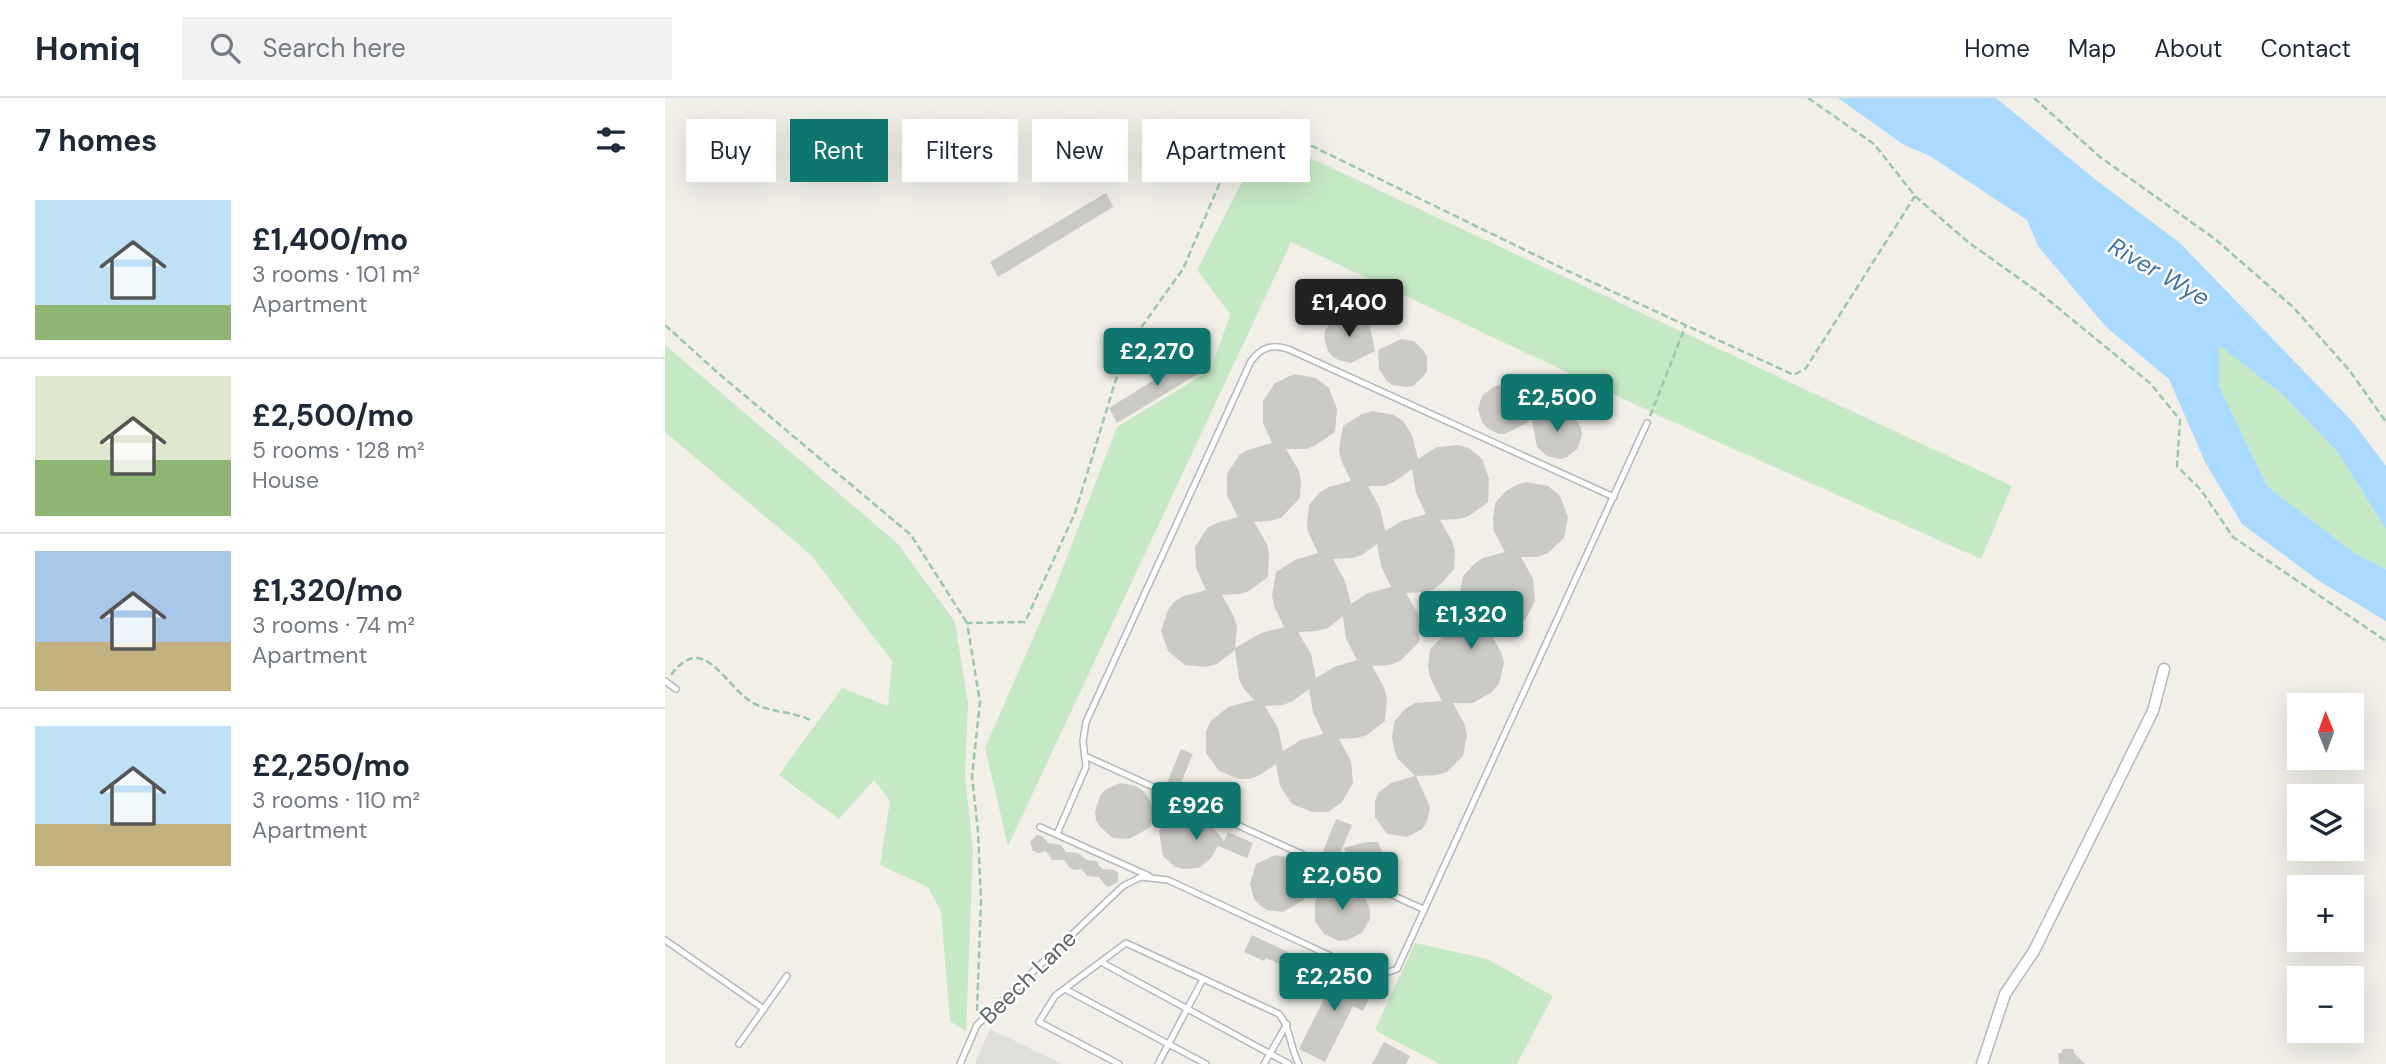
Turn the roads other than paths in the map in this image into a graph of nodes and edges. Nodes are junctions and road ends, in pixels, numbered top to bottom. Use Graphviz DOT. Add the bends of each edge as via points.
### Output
graph roads {
  1 [pos="1647,423"];
  2 [pos="1614,497"];
  3 [pos="2164,669"];
  4 [pos="665,681"];
  5 [pos="676,689"];
  6 [pos="1085,756"];
  7 [pos="1041,827"];
  8 [pos="1057,834"];
  9 [pos="1152,877"];
  10 [pos="1423,909"];
  11 [pos="665,940"];
  12 [pos="1101,962"];
  13 [pos="787,976"];
  14 [pos="1203,979"];
  15 [pos="1065,989"];
  16 [pos="764,1009"];
  17 [pos="1187,1009"];
  18 [pos="1287,1024"];
  19 [pos="739,1044"];
  20 [pos="1168,1044"];
  21 [pos="1270,1054"];
  22 [pos="960,1064"];
  23 [pos="1119,1064"];
  24 [pos="1158,1064"];
  25 [pos="1206,1064"];
  26 [pos="1264,1064"];
  27 [pos="1289,1064"];
  28 [pos="1299,1064"];
  29 [pos="1982,1064"];
  1 -- 2 [label="lane"];
  2 -- 6 [label="lane" via="1288,349 1262,349 1251,361 1086,722"];
  2 -- 10 [label="lane"];
  3 -- 29 [label="street" via="2147,724 2040,940 2005,994"];
  4 -- 5 [label="lane"];
  6 -- 8 [label="lane" via="1086,768"];
  6 -- 10 [label="lane"];
  7 -- 8 [label="lane"];
  8 -- 9 [label="lane"];
  9 -- 10 [label="lane" via="1168,880 1377,976 1397,969"];
  9 -- 22 [label="lane, Beech Lane" via="1123,886 977,1025"];
  11 -- 16 [label="lane"];
  12 -- 14 [label="lane" via="1126,943"];
  12 -- 15 [label="lane"];
  12 -- 17 [label="lane"];
  13 -- 16 [label="lane"];
  14 -- 17 [label="lane"];
  14 -- 18 [label="lane" via="1279,1014"];
  15 -- 20 [label="lane"];
  15 -- 23 [label="lane" via="1055,996 1039,1022"];
  16 -- 19 [label="lane"];
  17 -- 20 [label="lane"];
  17 -- 21 [label="lane"];
  18 -- 21 [label="lane"];
  18 -- 28 [label="lane" via="1291,1051"];
  20 -- 24 [label="lane"];
  20 -- 25 [label="lane"];
  21 -- 26 [label="lane"];
  21 -- 27 [label="lane"];
}
